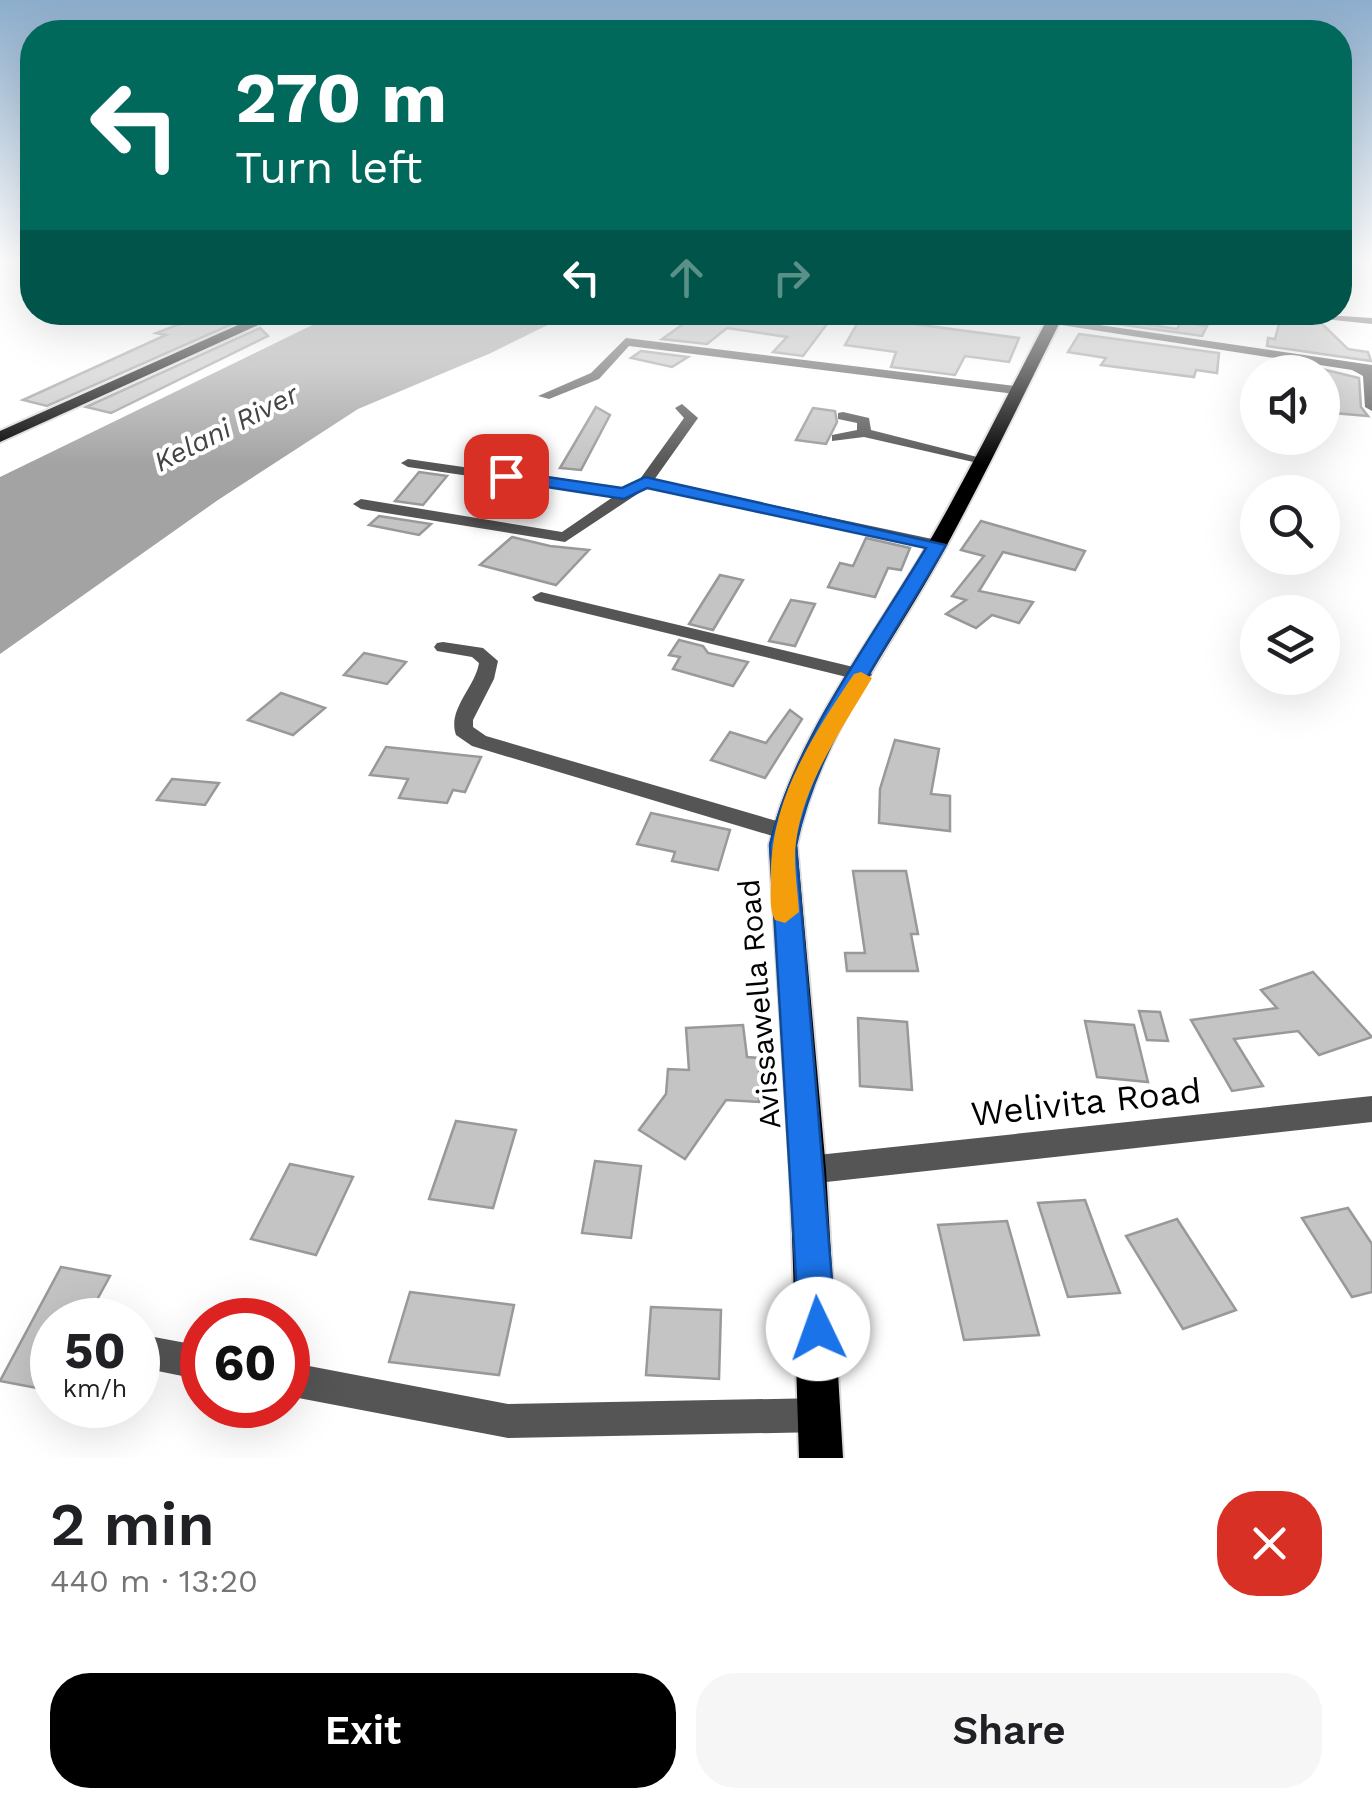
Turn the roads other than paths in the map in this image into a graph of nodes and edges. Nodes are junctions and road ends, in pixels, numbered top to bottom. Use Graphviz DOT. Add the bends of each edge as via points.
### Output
graph roads {
  1 [pos="242,329"];
  2 [pos="1048,329"];
  3 [pos="1127,329"];
  4 [pos="1365,369"];
  5 [pos="1015,390"];
  6 [pos="544,396"];
  7 [pos="1372,407"];
  8 [pos="682,408"];
  9 [pos="843,416"];
  10 [pos="864,433"];
  11 [pos="0,437"];
  12 [pos="838,438"];
  13 [pos="982,460"];
  14 [pos="408,463"];
  15 [pos="645,482"];
  16 [pos="624,494"];
  17 [pos="361,504"];
  18 [pos="937,545"];
  19 [pos="541,597"];
  20 [pos="443,647"];
  21 [pos="864,675"];
  22 [pos="786,832"];
  23 [pos="1364,1110"];
  24 [pos="808,1170"];
  25 [pos="310,1384"];
  26 [pos="822,1415"];
  27 [pos="821,1458"];
  1 -- 11 [label="main road"];
  2 -- 5 [label="main road, Avissawella Road"];
  3 -- 4 [label="street"];
  4 -- 7 [label="street"];
  5 -- 6 [label="street" via="626,342 595,376"];
  5 -- 13 [label="main road, Avissawella Road"];
  8 -- 15 [label="street" via="691,418"];
  9 -- 10 [label="street" via="864,421"];
  10 -- 12 [label="street"];
  10 -- 13 [label="street"];
  13 -- 18 [label="main road, Avissawella Road"];
  14 -- 16 [label="street"];
  15 -- 16 [label="street"];
  15 -- 18 [label="street"];
  16 -- 17 [label="street" via="565,537"];
  18 -- 21 [label="main road, Avissawella Road"];
  19 -- 21 [label="street"];
  20 -- 22 [label="street" via="477,652 489,661 489,673 462,715 464,730 479,741"];
  21 -- 22 [label="main road, Avissawella Road" via="807,770"];
  22 -- 24 [label="main road, Avissawella Road" via="782,882"];
  23 -- 24 [label="street, Welivita Road"];
  24 -- 26 [label="main road, Avissawella Road"];
  25 -- 26 [label="street" via="508,1421"];
  26 -- 27 [label="main road, Avissawella Road"];
}
